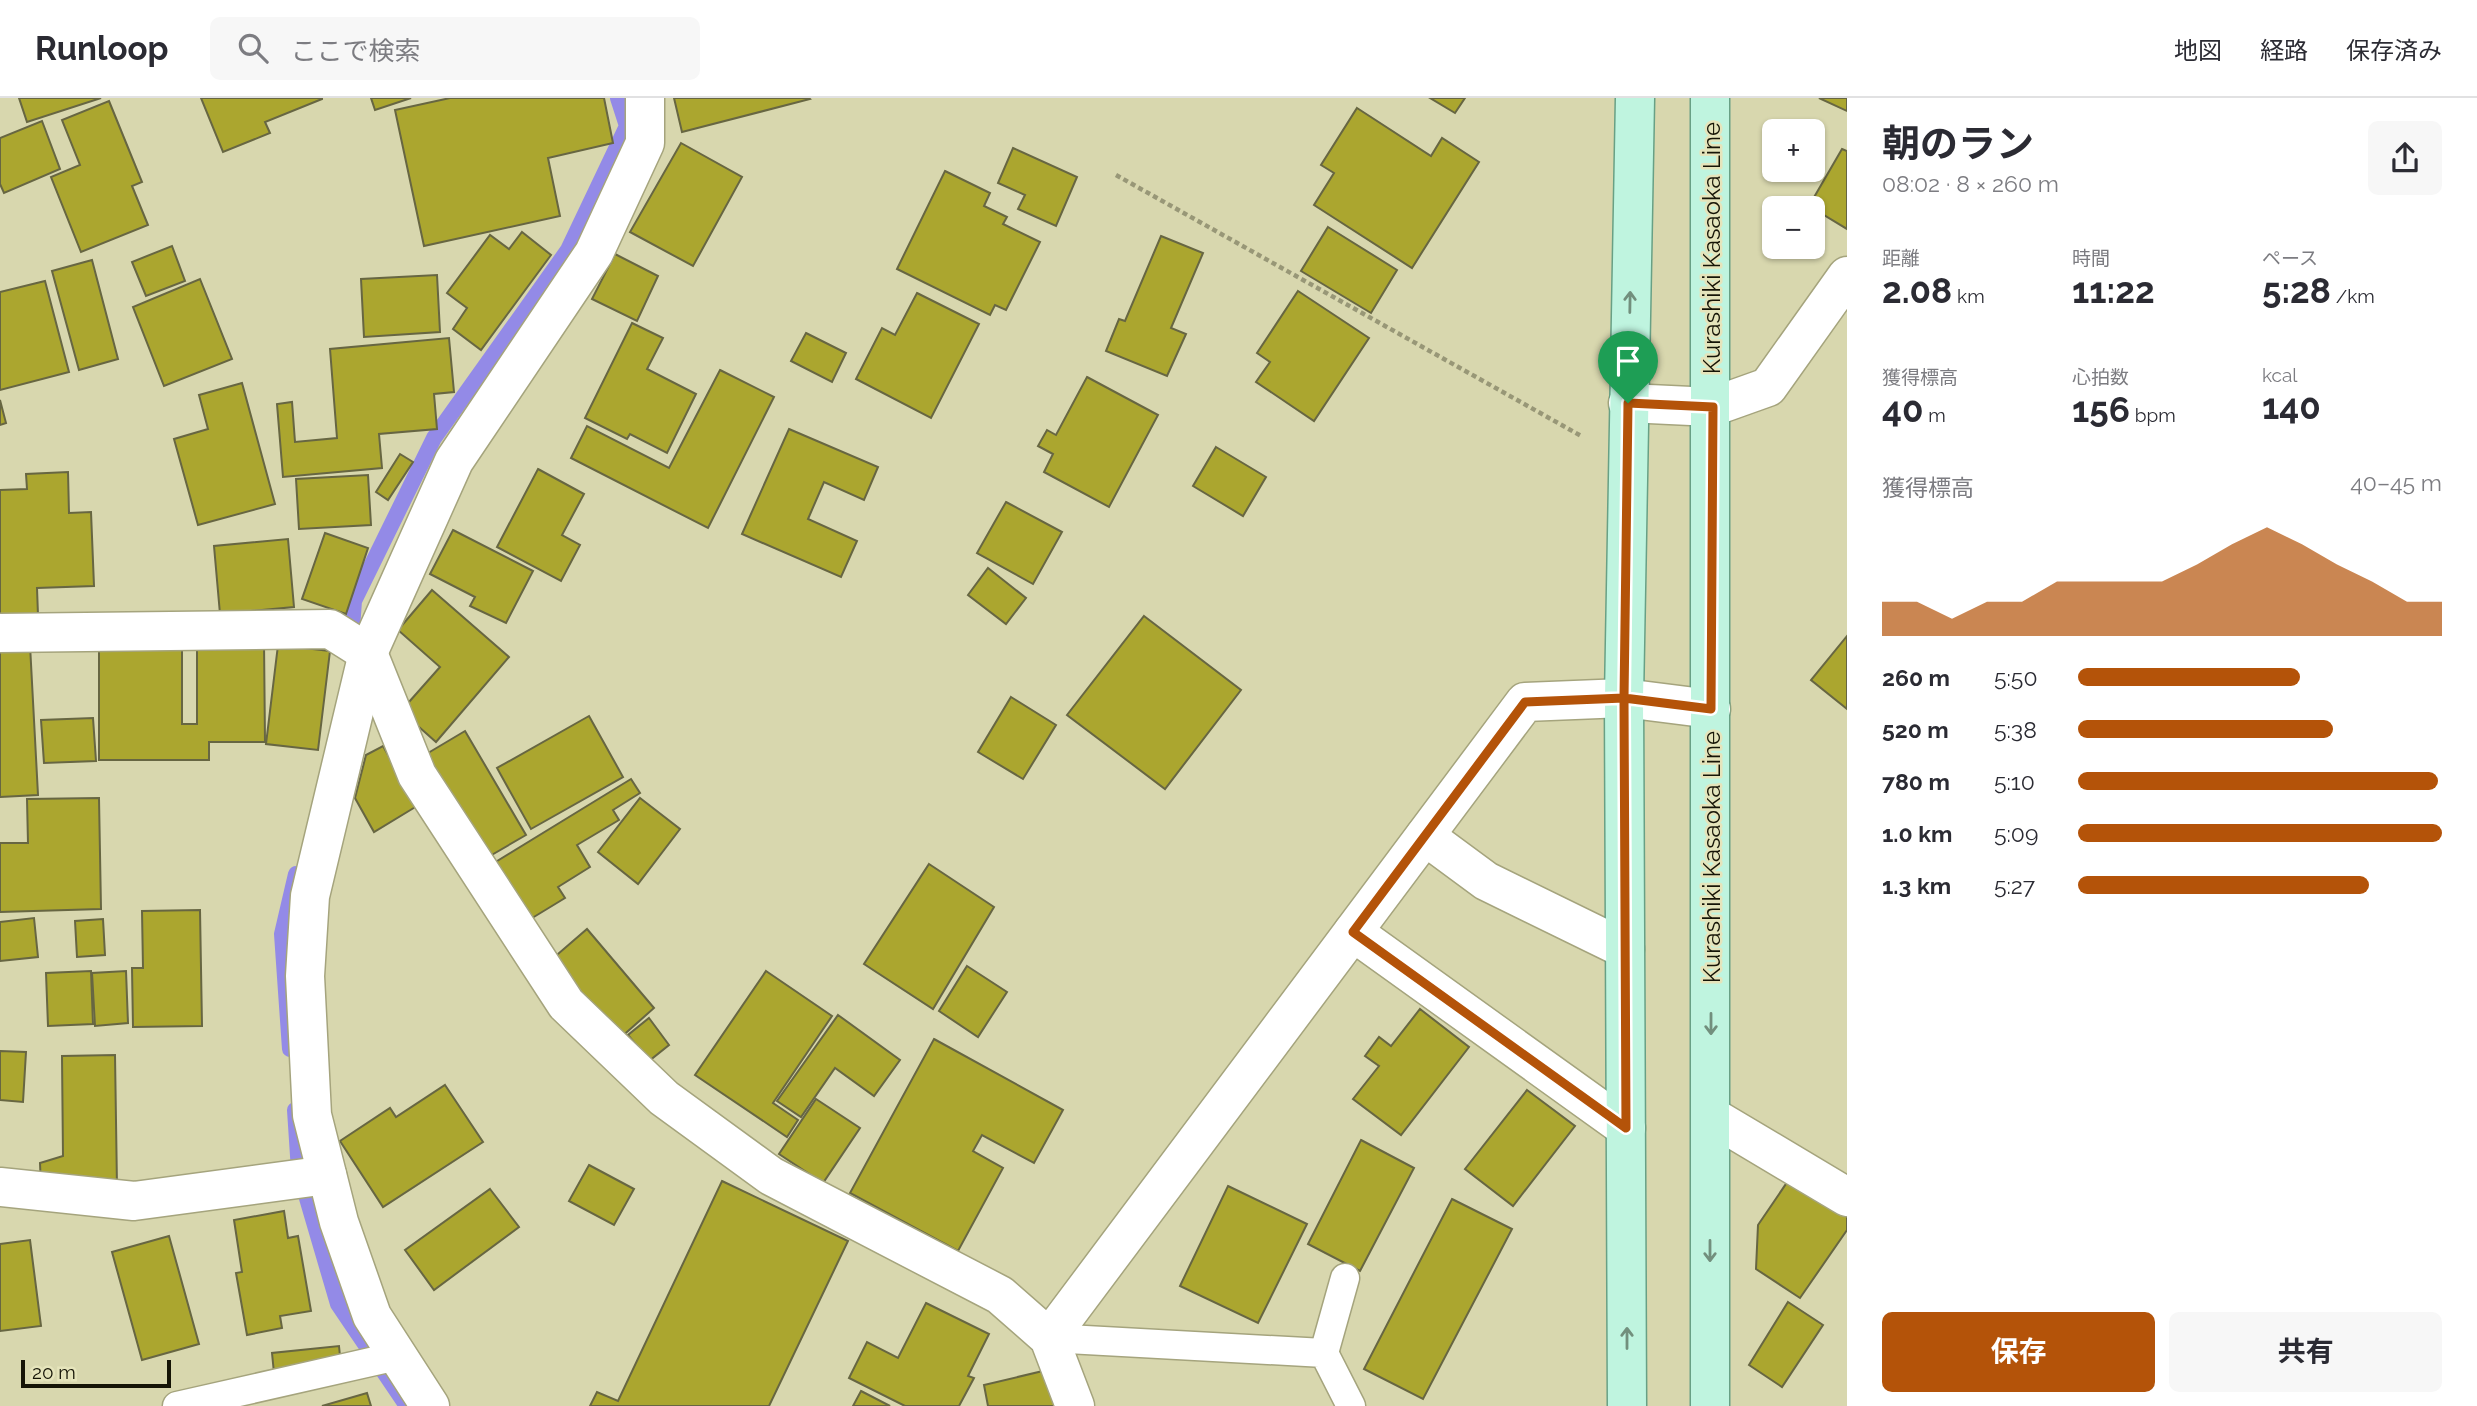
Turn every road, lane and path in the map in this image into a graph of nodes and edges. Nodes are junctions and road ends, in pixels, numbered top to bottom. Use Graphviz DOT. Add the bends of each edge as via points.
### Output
graph roads {
  1 [pos="645,98"];
  2 [pos="1635,98"];
  3 [pos="1710,98"];
  4 [pos="1116,175"];
  5 [pos="1847,276"];
  6 [pos="1628,403"];
  7 [pos="1713,407"];
  8 [pos="1627,461"];
  9 [pos="0,633"];
  10 [pos="368,653"];
  11 [pos="1624,698"];
  12 [pos="1711,709"];
  13 [pos="1425,836"];
  14 [pos="1353,932"];
  15 [pos="1625,949"];
  16 [pos="1711,1116"];
  17 [pos="1626,1128"];
  18 [pos="327,1175"];
  19 [pos="0,1187"];
  20 [pos="1847,1197"];
  21 [pos="1345,1278"];
  22 [pos="1049,1338"];
  23 [pos="1324,1353"];
  24 [pos="397,1356"];
  25 [pos="177,1406"];
  26 [pos="430,1406"];
  27 [pos="1075,1406"];
  28 [pos="1351,1406"];
  29 [pos="1627,1406"];
  30 [pos="1710,1406"];
  1 -- 10 [label="street" via="645,143 594,253 454,461"];
  6 -- 2 [label="main road, one-way"];
  3 -- 7 [label="main road, Kurashiki Kasaoka Line"];
  4 -- 8 [label="path"];
  5 -- 7 [label="street" via="1768,387"];
  6 -- 7 [label="street"];
  6 -- 8 [label="main road"];
  7 -- 12 [label="main road, Kurashiki Kasaoka Line"];
  8 -- 11 [label="main road"];
  9 -- 10 [label="street" via="330,629"];
  10 -- 18 [label="street" via="310,896 305,976 312,1115"];
  10 -- 22 [label="street" via="417,775 566,1004 664,1098 771,1175 1000,1295"];
  11 -- 12 [label="street"];
  11 -- 13 [label="street" via="1525,702"];
  11 -- 15 [label="main road"];
  12 -- 16 [label="main road, Kurashiki Kasaoka Line, one-way"];
  13 -- 14 [label="street"];
  13 -- 15 [label="street" via="1486,881"];
  14 -- 17 [label="street"];
  14 -- 22 [label="street"];
  15 -- 17 [label="main road"];
  16 -- 20 [label="street"];
  16 -- 30 [label="main road, Kurashiki Kasaoka Line, one-way"];
  29 -- 17 [label="main road, one-way"];
  18 -- 19 [label="street" via="134,1201"];
  18 -- 24 [label="street" via="372,1316"];
  21 -- 23 [label="lane"];
  22 -- 23 [label="lane"];
  22 -- 27 [label="street"];
  23 -- 28 [label="lane"];
  24 -- 25 [label="lane"];
  24 -- 26 [label="street"];
}
